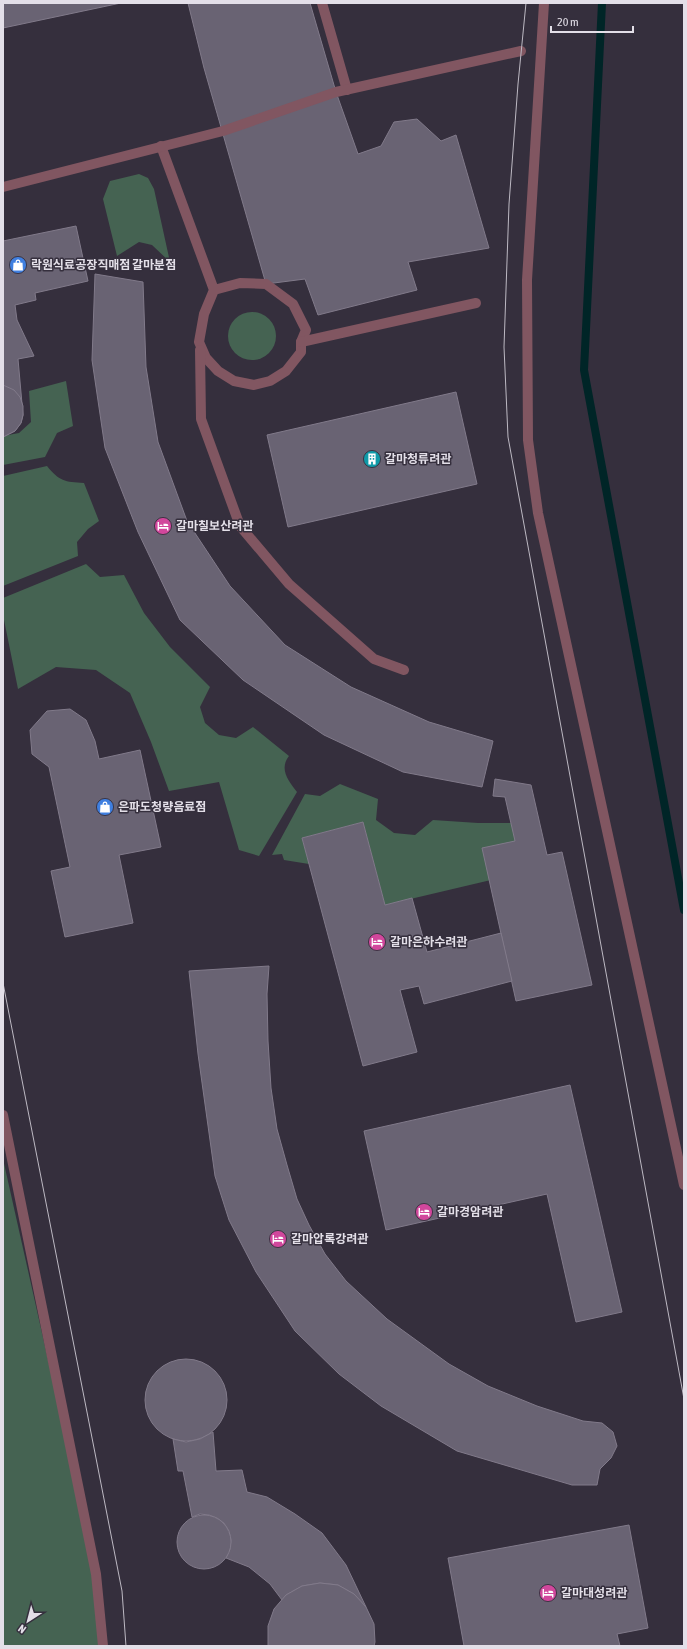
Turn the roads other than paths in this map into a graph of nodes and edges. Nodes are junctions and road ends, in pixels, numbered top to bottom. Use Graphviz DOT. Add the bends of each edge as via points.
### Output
graph roads {
  1 [pos="322,3"];
  2 [pos="544,3"];
  3 [pos="521,51"];
  4 [pos="347,90"];
  5 [pos="161,146"];
  6 [pos="3,187"];
  7 [pos="214,290"];
  8 [pos="476,303"];
  9 [pos="200,342"];
  10 [pos="301,342"];
  11 [pos="404,670"];
  12 [pos="3,1115"];
  13 [pos="684,1186"];
  14 [pos="102,1646"];
  1 -- 4 [label="street"];
  2 -- 13 [label="street" via="527,280 528,440 538,513"];
  3 -- 4 [label="street"];
  4 -- 5 [label="street" via="223,131"];
  5 -- 6 [label="street"];
  5 -- 7 [label="street"];
  7 -- 9 [label="street" via="204,314"];
  7 -- 10 [label="street" via="240,283 266,284 293,304 306,330"];
  8 -- 10 [label="street"];
  9 -- 10 [label="street" via="206,358 218,371 234,381 254,385 270,381 286,371 301,352"];
  9 -- 11 [label="street" via="201,419 240,526 289,584 374,659"];
  12 -- 14 [label="street" via="96,1574"];
}
